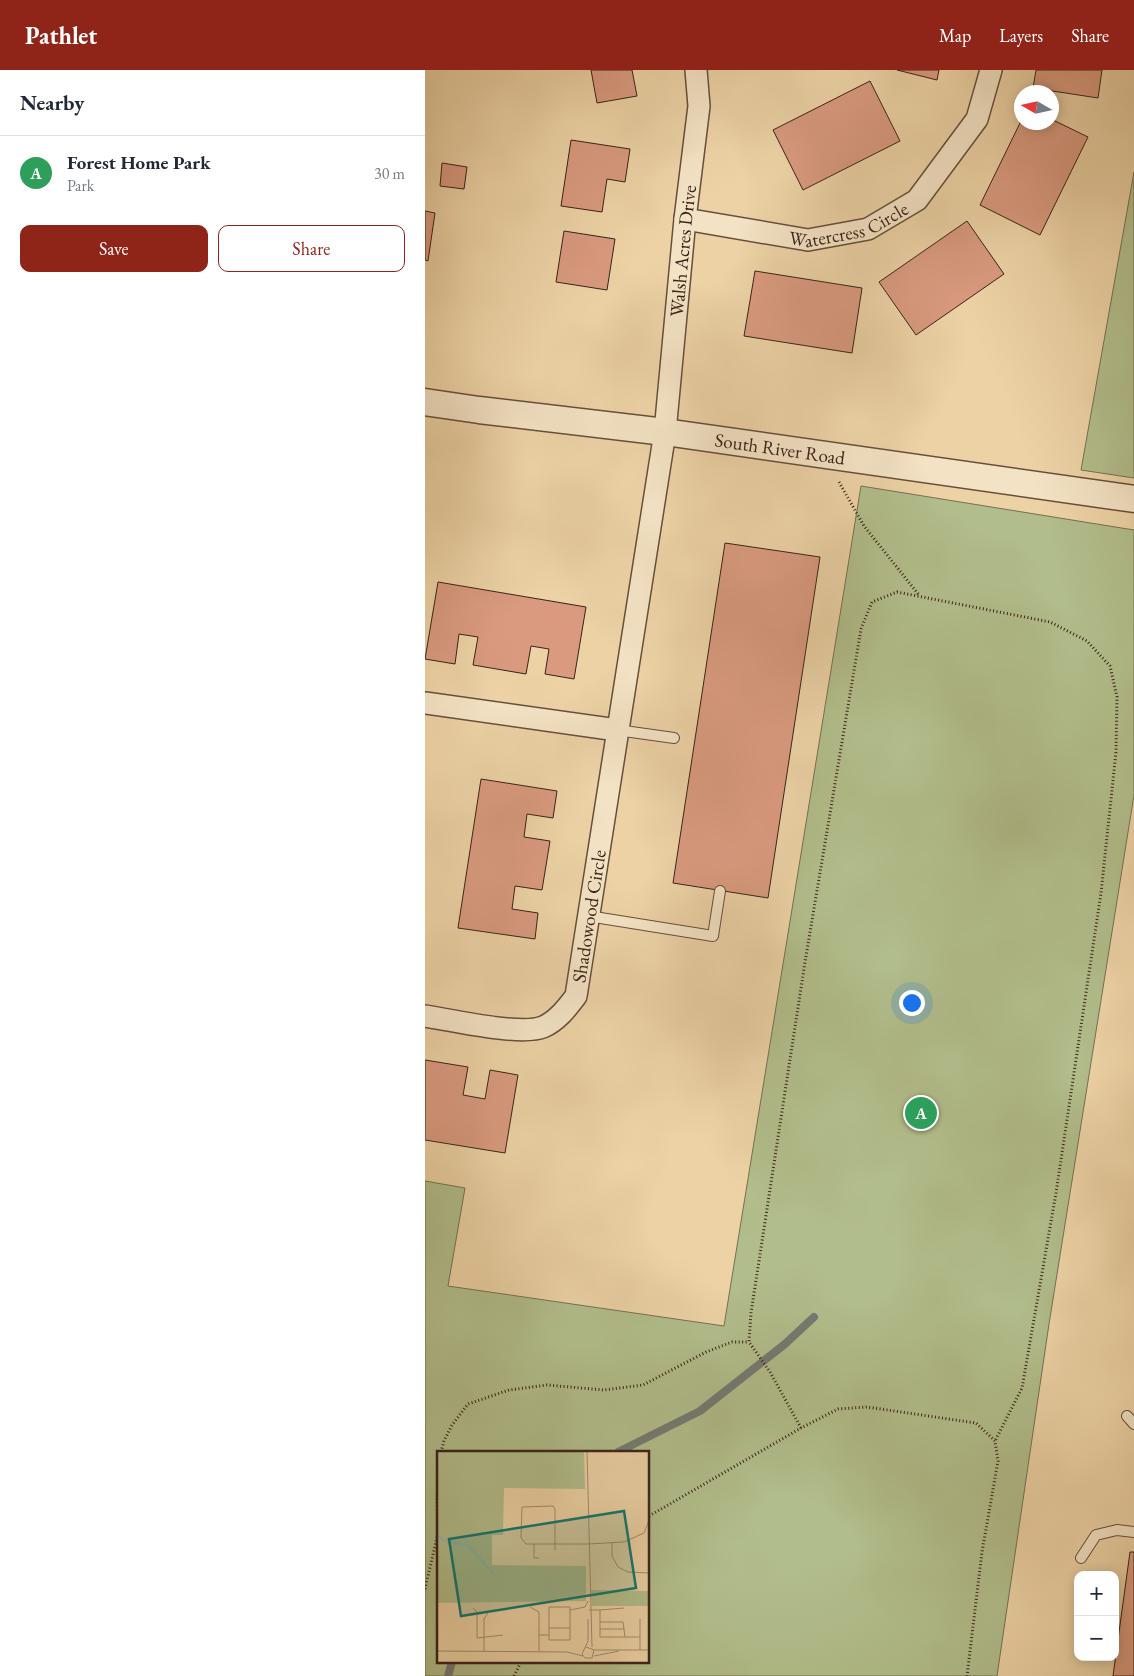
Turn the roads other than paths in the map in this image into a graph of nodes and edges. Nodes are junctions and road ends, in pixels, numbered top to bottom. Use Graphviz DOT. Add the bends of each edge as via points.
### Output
graph roads {
  1 [pos="696,70"];
  2 [pos="991,70"];
  3 [pos="685,219"];
  4 [pos="425,402"];
  5 [pos="665,432"];
  6 [pos="1134,499"];
  7 [pos="425,703"];
  8 [pos="617,730"];
  9 [pos="674,738"];
  10 [pos="720,891"];
  11 [pos="588,916"];
  12 [pos="425,1016"];
  13 [pos="1127,1416"];
  14 [pos="1134,1424"];
  15 [pos="1134,1532"];
  16 [pos="1081,1558"];
  1 -- 3 [label="street, Walsh Acres Drive" via="699,106"];
  2 -- 3 [label="street, Watercress Circle" via="977,119 917,200 868,229 808,240"];
  3 -- 5 [label="street, Walsh Acres Drive"];
  4 -- 5 [label="street, South River Road"];
  5 -- 6 [label="street, South River Road"];
  5 -- 8 [label="street, Shadowood Circle"];
  7 -- 8 [label="street"];
  8 -- 9 [label="lane"];
  8 -- 11 [label="street, Shadowood Circle"];
  10 -- 11 [label="lane" via="713,936"];
  11 -- 12 [label="street, Shadowood Circle" via="576,996 563,1014 542,1028 518,1031"];
  13 -- 14 [label="lane"];
  15 -- 16 [label="lane" via="1117,1530 1096,1535"];
}
